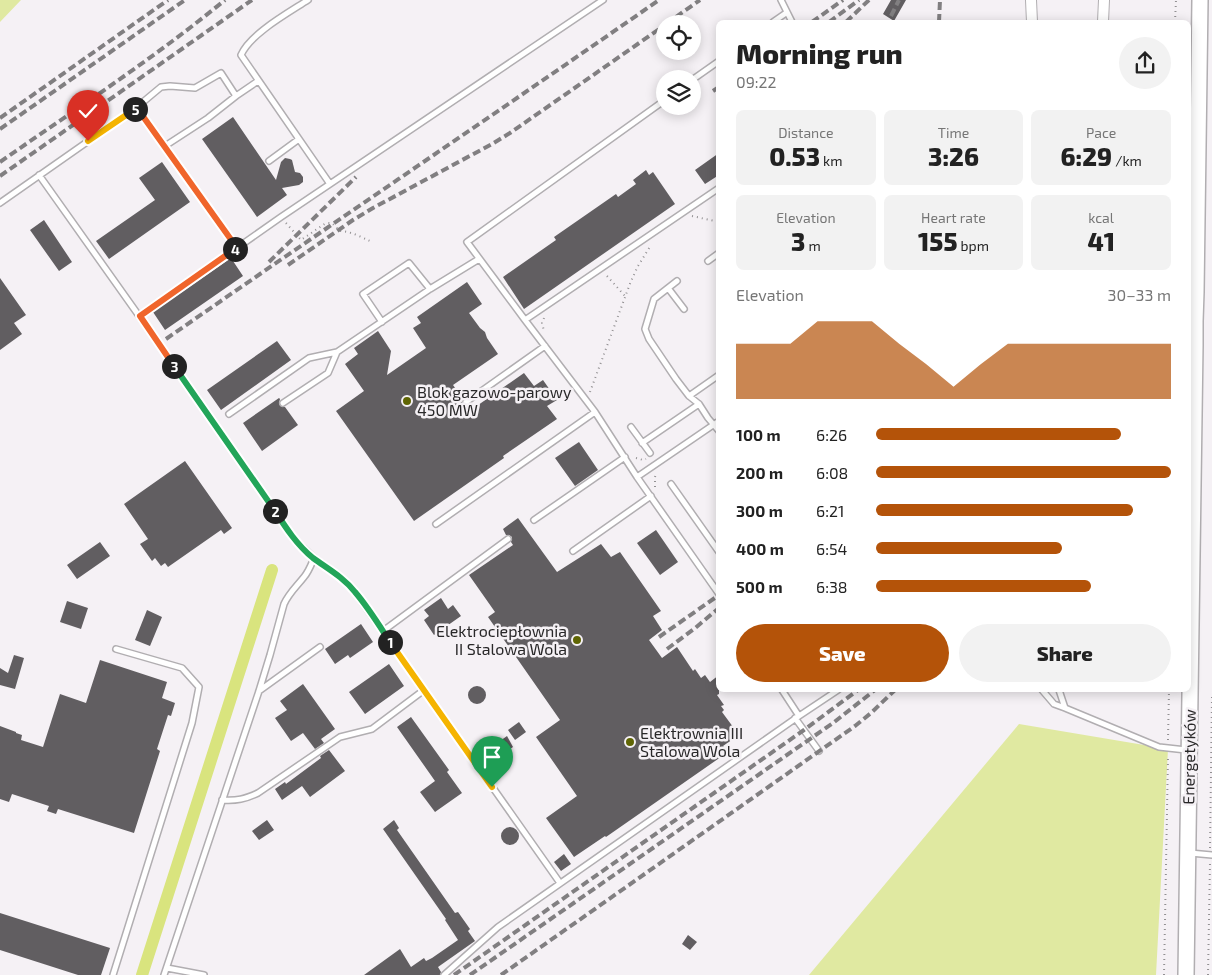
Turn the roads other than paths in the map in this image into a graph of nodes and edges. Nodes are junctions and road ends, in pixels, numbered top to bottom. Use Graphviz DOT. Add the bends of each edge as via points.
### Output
graph roads {
  1 [pos="308,0"];
  2 [pos="603,0"];
  3 [pos="780,0"];
  4 [pos="1032,0"];
  5 [pos="1104,0"];
  6 [pos="1200,1"];
  7 [pos="786,13"];
  8 [pos="775,20"];
  9 [pos="791,20"];
  10 [pos="1032,20"];
  11 [pos="1103,20"];
  12 [pos="716,63"];
  13 [pos="701,74"];
  14 [pos="258,81"];
  15 [pos="1194,89"];
  16 [pos="236,96"];
  17 [pos="656,106"];
  18 [pos="137,108"];
  19 [pos="299,140"];
  20 [pos="165,146"];
  21 [pos="269,161"];
  22 [pos="40,175"];
  23 [pos="330,184"];
  24 [pos="716,190"];
  25 [pos="0,203"];
  26 [pos="237,248"];
  27 [pos="716,255"];
  28 [pos="479,259"];
  29 [pos="708,261"];
  30 [pos="677,281"];
  31 [pos="668,288"];
  32 [pos="430,289"];
  33 [pos="684,309"];
  34 [pos="140,316"];
  35 [pos="525,320"];
  36 [pos="1192,321"];
  37 [pos="382,322"];
  38 [pos="545,346"];
  39 [pos="337,352"];
  40 [pos="716,377"];
  41 [pos="689,396"];
  42 [pos="466,402"];
  43 [pos="283,403"];
  44 [pos="1192,403"];
  45 [pos="699,404"];
  46 [pos="595,412"];
  47 [pos="229,414"];
  48 [pos="716,422"];
  49 [pos="713,424"];
  50 [pos="631,427"];
  51 [pos="716,428"];
  52 [pos="642,442"];
  53 [pos="650,456"];
  54 [pos="625,457"];
  55 [pos="1191,474"];
  56 [pos="638,477"];
  57 [pos="671,484"];
  58 [pos="651,496"];
  59 [pos="534,520"];
  60 [pos="436,524"];
  61 [pos="508,539"];
  62 [pos="716,548"];
  63 [pos="573,550"];
  64 [pos="314,558"];
  65 [pos="716,590"];
  66 [pos="383,631"];
  67 [pos="320,647"];
  68 [pos="116,649"];
  69 [pos="424,690"];
  70 [pos="259,691"];
  71 [pos="783,692"];
  72 [pos="835,692"];
  73 [pos="1044,692"];
  74 [pos="1060,692"];
  75 [pos="1189,692"];
  76 [pos="1065,708"];
  77 [pos="797,717"];
  78 [pos="1189,750"];
  79 [pos="819,751"];
  80 [pos="222,800"];
  81 [pos="1188,853"];
  82 [pos="1211,855"];
  83 [pos="560,883"];
  84 [pos="167,968"];
  85 [pos="113,975"];
  86 [pos="164,975"];
  87 [pos="204,975"];
  88 [pos="444,975"];
  89 [pos="1186,975"];
  1 -- 14 [label="lane" via="257,34 244,48 241,55"];
  2 -- 23 [label="lane"];
  3 -- 7 [label="lane"];
  4 -- 10 [label="street"];
  5 -- 11 [label="street"];
  6 -- 15 [label="main road, Energetyków"];
  7 -- 8 [label="lane"];
  7 -- 9 [label="lane"];
  12 -- 13 [label="lane"];
  14 -- 16 [label="lane"];
  14 -- 19 [label="lane"];
  15 -- 36 [label="main road, Energetyków" via="1196,292"];
  16 -- 18 [label="lane" via="221,73 195,88 161,87"];
  16 -- 20 [label="lane"];
  17 -- 28 [label="lane" via="468,242"];
  18 -- 20 [label="lane"];
  18 -- 22 [label="lane"];
  19 -- 21 [label="lane"];
  19 -- 23 [label="lane"];
  20 -- 26 [label="lane"];
  22 -- 25 [label="lane"];
  22 -- 34 [label="lane"];
  23 -- 26 [label="lane"];
  24 -- 35 [label="lane"];
  26 -- 34 [label="lane"];
  27 -- 29 [label="lane"];
  28 -- 32 [label="lane"];
  28 -- 35 [label="lane"];
  30 -- 31 [label="lane"];
  31 -- 33 [label="lane"];
  31 -- 41 [label="lane" via="654,299 645,329 649,340"];
  32 -- 37 [label="lane"];
  32 -- 37 [label="lane" via="409,263 363,294"];
  34 -- 64 [label="lane" via="294,539"];
  35 -- 38 [label="lane"];
  36 -- 44 [label="main road, Energetyków"];
  37 -- 39 [label="lane"];
  38 -- 42 [label="lane"];
  38 -- 46 [label="lane"];
  39 -- 43 [label="lane" via="328,373"];
  39 -- 47 [label="lane" via="309,358"];
  40 -- 41 [label="lane"];
  41 -- 45 [label="lane"];
  44 -- 55 [label="main road, Energetyków"];
  45 -- 49 [label="lane"];
  45 -- 52 [label="lane"];
  46 -- 54 [label="lane"];
  46 -- 60 [label="lane"];
  48 -- 49 [label="lane"];
  49 -- 51 [label="lane"];
  49 -- 56 [label="lane"];
  50 -- 52 [label="lane"];
  52 -- 53 [label="lane"];
  54 -- 56 [label="lane"];
  54 -- 59 [label="lane"];
  56 -- 58 [label="lane"];
  57 -- 62 [label="lane"];
  58 -- 63 [label="lane"];
  58 -- 65 [label="lane"];
  61 -- 66 [label="lane"];
  64 -- 66 [label="lane" via="355,592"];
  64 -- 70 [label="lane" via="305,576 288,596"];
  66 -- 69 [label="lane"];
  67 -- 70 [label="lane"];
  68 -- 85 [label="lane" via="182,668 199,687 192,723"];
  69 -- 80 [label="lane" via="372,729 340,737 258,792 246,798"];
  69 -- 83 [label="lane"];
  70 -- 80 [label="lane"];
  71 -- 77 [label="lane"];
  72 -- 77 [label="lane"];
  73 -- 76 [label="lane" via="1054,704"];
  74 -- 76 [label="lane"];
  75 -- 78 [label="main road, Energetyków"];
  76 -- 78 [label="lane" via="1160,747"];
  77 -- 79 [label="lane"];
  77 -- 83 [label="lane"];
  78 -- 81 [label="main road, Energetyków"];
  80 -- 84 [label="lane"];
  81 -- 82 [label="lane"];
  81 -- 89 [label="main road, Energetyków"];
  83 -- 88 [label="lane" via="498,927"];
  84 -- 86 [label="lane"];
  84 -- 87 [label="lane"];
}
